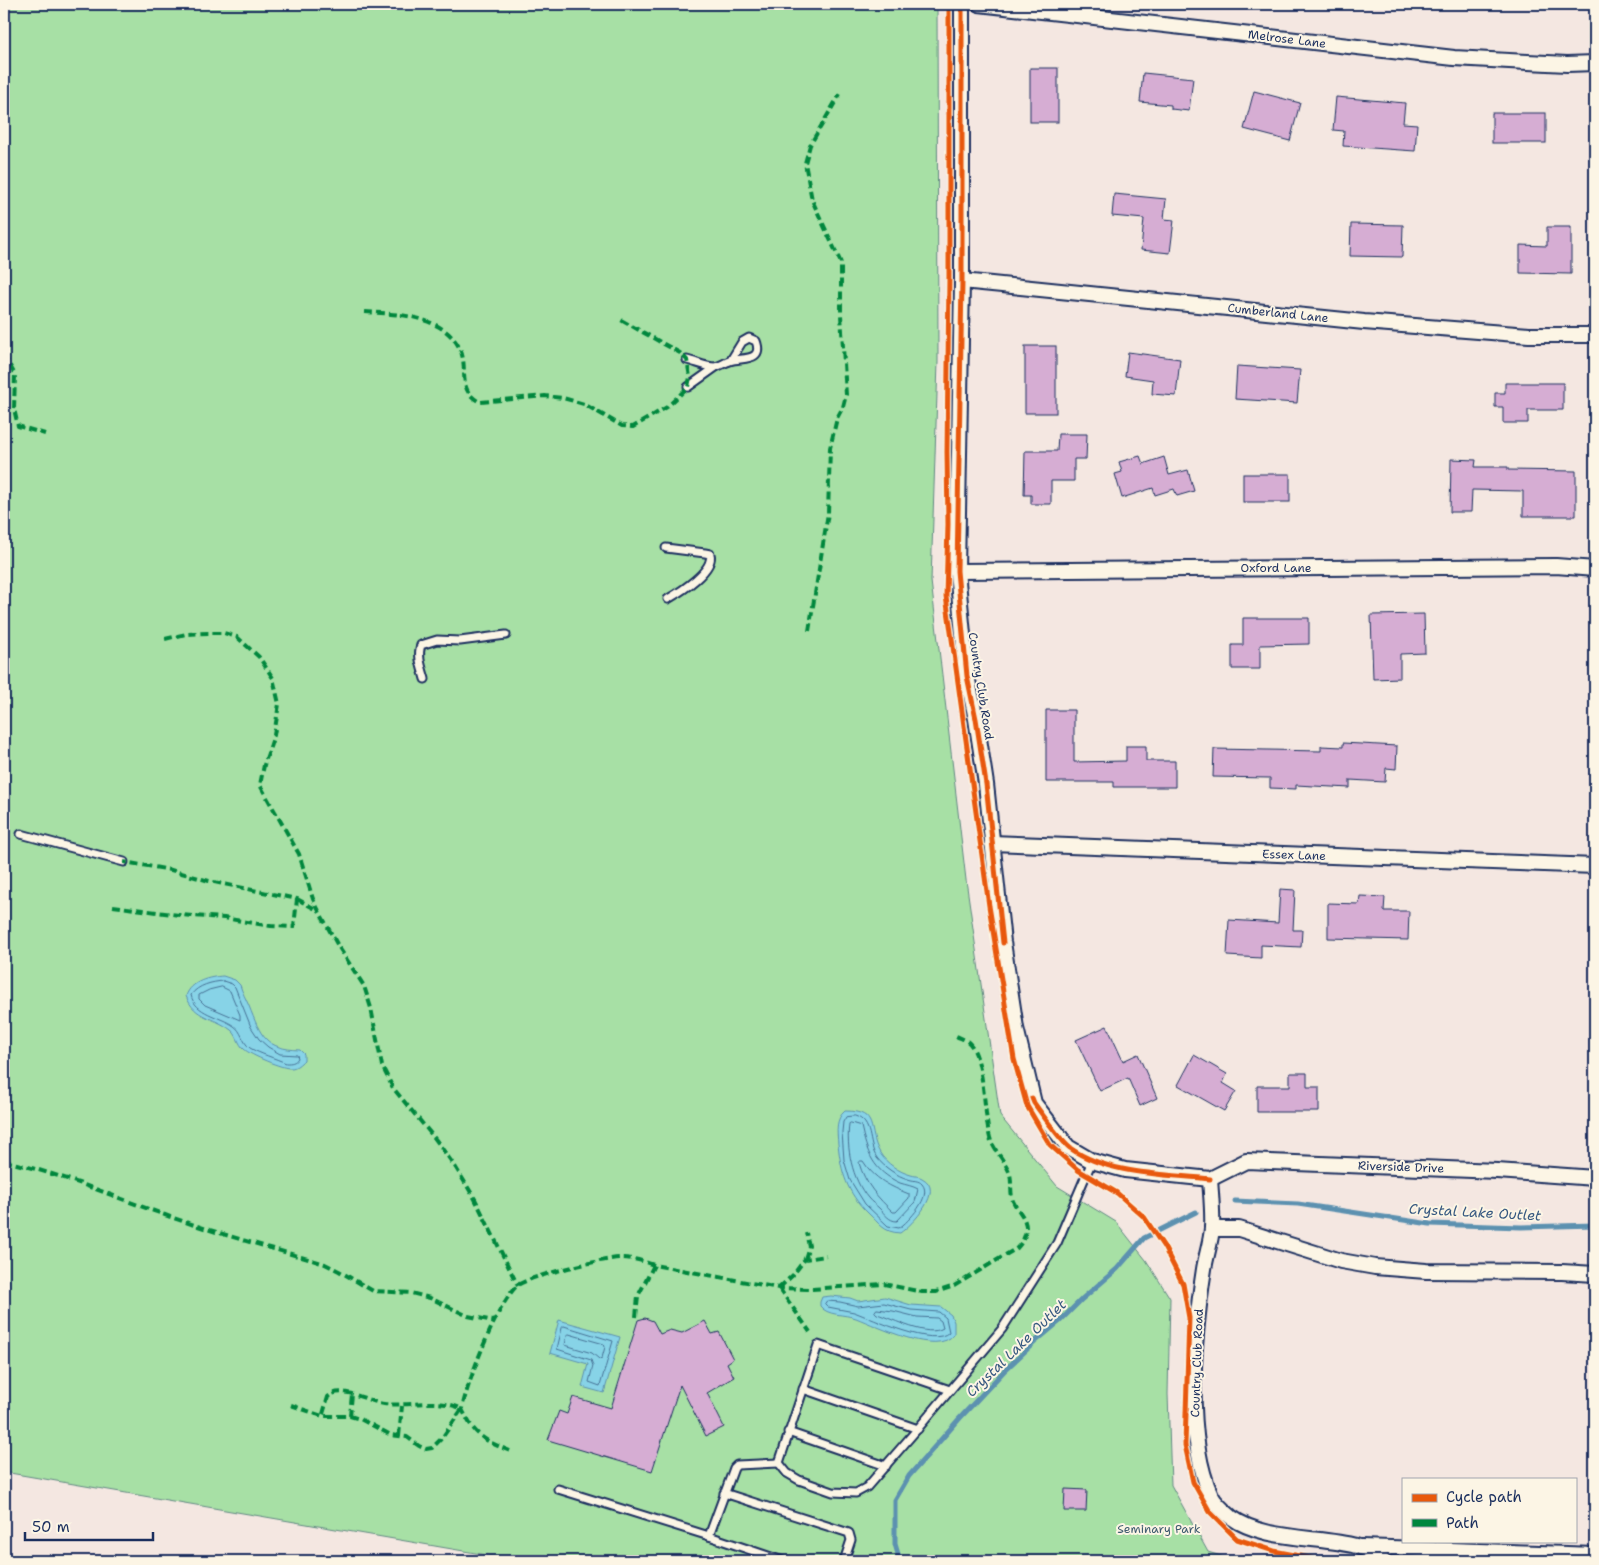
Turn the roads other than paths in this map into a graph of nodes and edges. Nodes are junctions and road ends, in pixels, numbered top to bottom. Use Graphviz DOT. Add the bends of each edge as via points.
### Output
graph roads {
  1 [pos="962,4"];
  2 [pos="979,4"];
  3 [pos="1595,63"];
  4 [pos="962,281"];
  5 [pos="1595,335"];
  6 [pos="687,360"];
  7 [pos="731,360"];
  8 [pos="716,367"];
  9 [pos="688,387"];
  10 [pos="666,548"];
  11 [pos="1595,569"];
  12 [pos="957,571"];
  13 [pos="668,599"];
  14 [pos="506,635"];
  15 [pos="425,679"];
  16 [pos="21,834"];
  17 [pos="992,843"];
  18 [pos="124,862"];
  19 [pos="1595,866"];
  20 [pos="1092,1161"];
  21 [pos="1595,1178"];
  22 [pos="1210,1179"];
  23 [pos="1212,1229"];
  24 [pos="1595,1274"];
  25 [pos="803,1389"];
  26 [pos="950,1390"];
  27 [pos="918,1429"];
  28 [pos="788,1432"];
  29 [pos="779,1464"];
  30 [pos="886,1466"];
  31 [pos="558,1489"];
  32 [pos="724,1493"];
  33 [pos="709,1536"];
  34 [pos="1358,1546"];
  35 [pos="1595,1555"];
  36 [pos="1467,1556"];
  37 [pos="783,1561"];
  38 [pos="844,1561"];
  39 [pos="1383,1561"];
  1 -- 4 [label="street, Country Club Road"];
  2 -- 3 [label="street, Melrose Lane" via="1454,58"];
  4 -- 5 [label="street, Cumberland Lane" via="1364,322 1529,335"];
  4 -- 12 [label="street, Country Club Road"];
  6 -- 8 [label="lane"];
  7 -- 8 [label="lane"];
  8 -- 9 [label="lane"];
  10 -- 13 [label="lane" via="706,553 711,558 703,572 684,590"];
  11 -- 12 [label="street, Oxford Lane" via="1556,566"];
  12 -- 17 [label="street, Country Club Road" via="967,676 985,775"];
  14 -- 15 [label="lane" via="460,641 437,640 421,645 420,663"];
  16 -- 18 [label="lane"];
  17 -- 19 [label="street, Essex Lane"];
  17 -- 20 [label="street, Country Club Road" via="1002,942 1016,1028 1034,1103 1068,1147"];
  20 -- 22 [label="street, Country Club Road" via="1125,1170"];
  20 -- 26 [label="lane" via="1057,1243 1002,1329"];
  21 -- 22 [label="street, Riverside Drive" via="1246,1161"];
  22 -- 23 [label="street, Country Club Road"];
  23 -- 24 [label="street" via="1239,1229 1341,1262 1421,1271"];
  23 -- 34 [label="street, Country Club Road" via="1196,1327 1194,1386 1195,1433 1212,1496 1231,1517 1249,1527"];
  25 -- 26 [label="lane" via="818,1345"];
  25 -- 27 [label="lane"];
  25 -- 28 [label="lane"];
  26 -- 27 [label="lane"];
  27 -- 30 [label="lane"];
  28 -- 29 [label="lane"];
  28 -- 30 [label="lane"];
  29 -- 30 [label="lane" via="799,1480 846,1494 867,1487"];
  29 -- 32 [label="lane" via="737,1465"];
  31 -- 33 [label="lane"];
  32 -- 33 [label="lane"];
  32 -- 38 [label="lane" via="849,1533 851,1540"];
  33 -- 37 [label="lane"];
  34 -- 36 [label="street"];
  34 -- 39 [label="street, Country Club Road"];
  35 -- 36 [label="street"];
}
